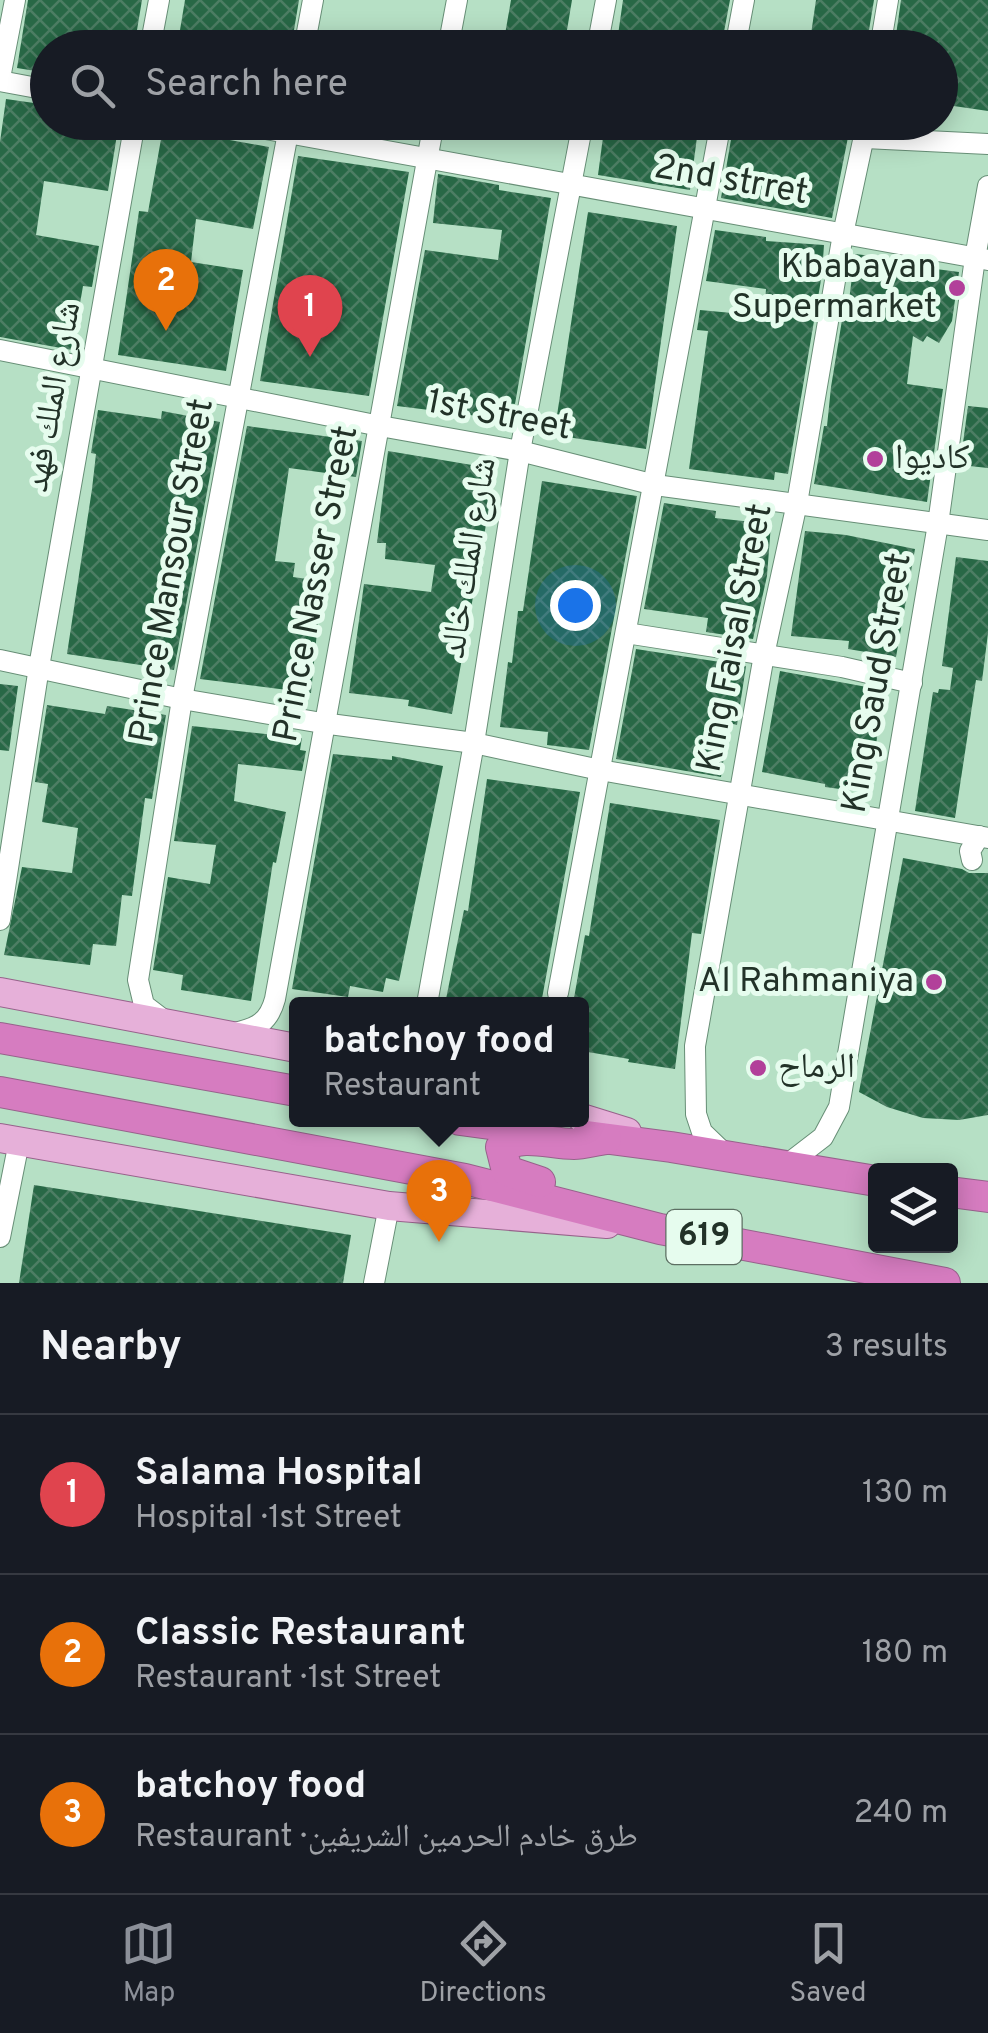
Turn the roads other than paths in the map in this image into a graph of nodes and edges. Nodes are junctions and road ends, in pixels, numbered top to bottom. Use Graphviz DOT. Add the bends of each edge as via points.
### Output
graph roads {
  1 [pos="15,0"];
  2 [pos="159,0"];
  3 [pos="313,0"];
  4 [pos="457,0"];
  5 [pos="606,0"];
  6 [pos="744,0"];
  7 [pos="888,0"];
  8 [pos="153,30"];
  9 [pos="307,30"];
  10 [pos="451,30"];
  11 [pos="600,30"];
  12 [pos="738,30"];
  13 [pos="883,30"];
  14 [pos="0,80"];
  15 [pos="30,86"];
  16 [pos="133,140"];
  17 [pos="287,140"];
  18 [pos="342,140"];
  19 [pos="431,140"];
  20 [pos="580,140"];
  21 [pos="718,140"];
  22 [pos="864,140"];
  23 [pos="953,140"];
  24 [pos="988,144"];
  25 [pos="427,159"];
  26 [pos="571,185"];
  27 [pos="988,186"];
  28 [pos="705,209"];
  29 [pos="844,234"];
  30 [pos="981,259"];
  31 [pos="0,350"];
  32 [pos="92,370"];
  33 [pos="237,397"];
  34 [pos="380,426"];
  35 [pos="520,450"];
  36 [pos="655,485"];
  37 [pos="797,503"];
  38 [pos="938,524"];
  39 [pos="988,530"];
  40 [pos="626,633"];
  41 [pos="764,655"];
  42 [pos="0,660"];
  43 [pos="39,667"];
  44 [pos="912,683"];
  45 [pos="182,699"];
  46 [pos="322,724"];
  47 [pos="474,743"];
  48 [pos="600,770"];
  49 [pos="738,794"];
  50 [pos="8,816"];
  51 [pos="888,819"];
  52 [pos="984,837"];
  53 [pos="972,860"];
  54 [pos="0,920"];
  55 [pos="559,985"];
  56 [pos="0,992"];
  57 [pos="428,997"];
  58 [pos="166,1022"];
  59 [pos="233,1034"];
  60 [pos="0,1038"];
  61 [pos="289,1046"];
  62 [pos="289,1089"];
  63 [pos="0,1092"];
  64 [pos="589,1120"];
  65 [pos="515,1127"];
  66 [pos="606,1139"];
  67 [pos="9,1140"];
  68 [pos="671,1146"];
  69 [pos="728,1157"];
  70 [pos="784,1167"];
  71 [pos="868,1180"];
  72 [pos="958,1193"];
  73 [pos="988,1197"];
  74 [pos="389,1206"];
  75 [pos="660,1229"];
  76 [pos="0,1237"];
  77 [pos="856,1265"];
  78 [pos="902,1274"];
  79 [pos="374,1283"];
  80 [pos="829,1283"];
  81 [pos="945,1283"];
  1 -- 14 [label="street"];
  2 -- 8 [label="street"];
  3 -- 9 [label="street"];
  4 -- 10 [label="street"];
  5 -- 11 [label="street"];
  6 -- 12 [label="street"];
  7 -- 13 [label="street"];
  14 -- 15 [label="street"];
  16 -- 32 [label="street, شارع الملك فهد"];
  17 -- 33 [label="street, Prince Mansour Street"];
  18 -- 25 [label="street, 2nd strret"];
  19 -- 25 [label="street, Prince Nasser Street"];
  20 -- 26 [label="street, شارع الملك خالد"];
  21 -- 28 [label="street"];
  22 -- 29 [label="street, King Faisal Street"];
  23 -- 24 [label="street"];
  25 -- 26 [label="street, 2nd strret"];
  25 -- 34 [label="street, Prince Nasser Street"];
  26 -- 28 [label="street, 2nd strret"];
  26 -- 35 [label="street, شارع الملك خالد"];
  27 -- 30 [label="street, King Saud Street"];
  28 -- 29 [label="street, 2nd strret"];
  28 -- 36 [label="street"];
  29 -- 30 [label="street, 2nd strret"];
  29 -- 37 [label="street, King Faisal Street"];
  30 -- 38 [label="street, King Saud Street"];
  31 -- 32 [label="street, 1st Street"];
  32 -- 33 [label="street, 1st Street"];
  32 -- 43 [label="street, شارع الملك فهد"];
  33 -- 34 [label="street, 1st Street"];
  33 -- 45 [label="street, Prince Mansour Street"];
  34 -- 35 [label="street, 1st Street"];
  34 -- 46 [label="street, Prince Nasser Street"];
  35 -- 36 [label="street, 1st Street"];
  35 -- 47 [label="street, شارع الملك خالد"];
  36 -- 37 [label="street, 1st Street"];
  36 -- 40 [label="street"];
  37 -- 38 [label="street, 1st Street"];
  37 -- 41 [label="street, King Faisal Street"];
  38 -- 39 [label="street, 1st Street"];
  38 -- 44 [label="street, King Saud Street"];
  40 -- 41 [label="street"];
  40 -- 48 [label="street"];
  41 -- 44 [label="street"];
  41 -- 49 [label="street, King Faisal Street"];
  42 -- 43 [label="street"];
  43 -- 45 [label="street"];
  43 -- 50 [label="street, شارع الملك فهد"];
  44 -- 51 [label="street, King Saud Street"];
  45 -- 46 [label="street"];
  45 -- 58 [label="street, Prince Mansour Street" via="138,980 144,1004"];
  46 -- 47 [label="street"];
  46 -- 59 [label="street, Prince Nasser Street" via="272,1010 262,1024"];
  47 -- 48 [label="street"];
  47 -- 57 [label="street, شارع الملك خالد"];
  48 -- 49 [label="street"];
  48 -- 55 [label="street"];
  49 -- 51 [label="street"];
  49 -- 69 [label="street, King Faisal Street" via="694,1083 702,1132"];
  50 -- 54 [label="street, شارع الملك فهد"];
  51 -- 52 [label="street"];
  51 -- 70 [label="street, King Saud Street" via="839,1107 823,1137"];
  52 -- 53 [label="street" via="970,850"];
  56 -- 58 [label="main road"];
  58 -- 59 [label="main road"];
  59 -- 61 [label="main road"];
  60 -- 62 [label="highway"];
  63 -- 75 [label="highway, 619" via="465,1179"];
  64 -- 68 [label="main road"];
  65 -- 66 [label="highway, 619"];
  66 -- 68 [label="highway, 619"];
  66 -- 78 [label="highway" via="510,1142 502,1147 507,1172 585,1196 870,1247"];
  67 -- 74 [label="main road"];
  67 -- 76 [label="street"];
  68 -- 69 [label="highway, 619"];
  69 -- 70 [label="highway, 619"];
  70 -- 71 [label="highway, 619"];
  72 -- 73 [label="highway"];
  74 -- 75 [label="main road"];
  74 -- 79 [label="street"];
  75 -- 77 [label="highway, 619"];
  77 -- 78 [label="highway, 619"];
  77 -- 80 [label="street"];
  78 -- 81 [label="highway, 619"];
}
